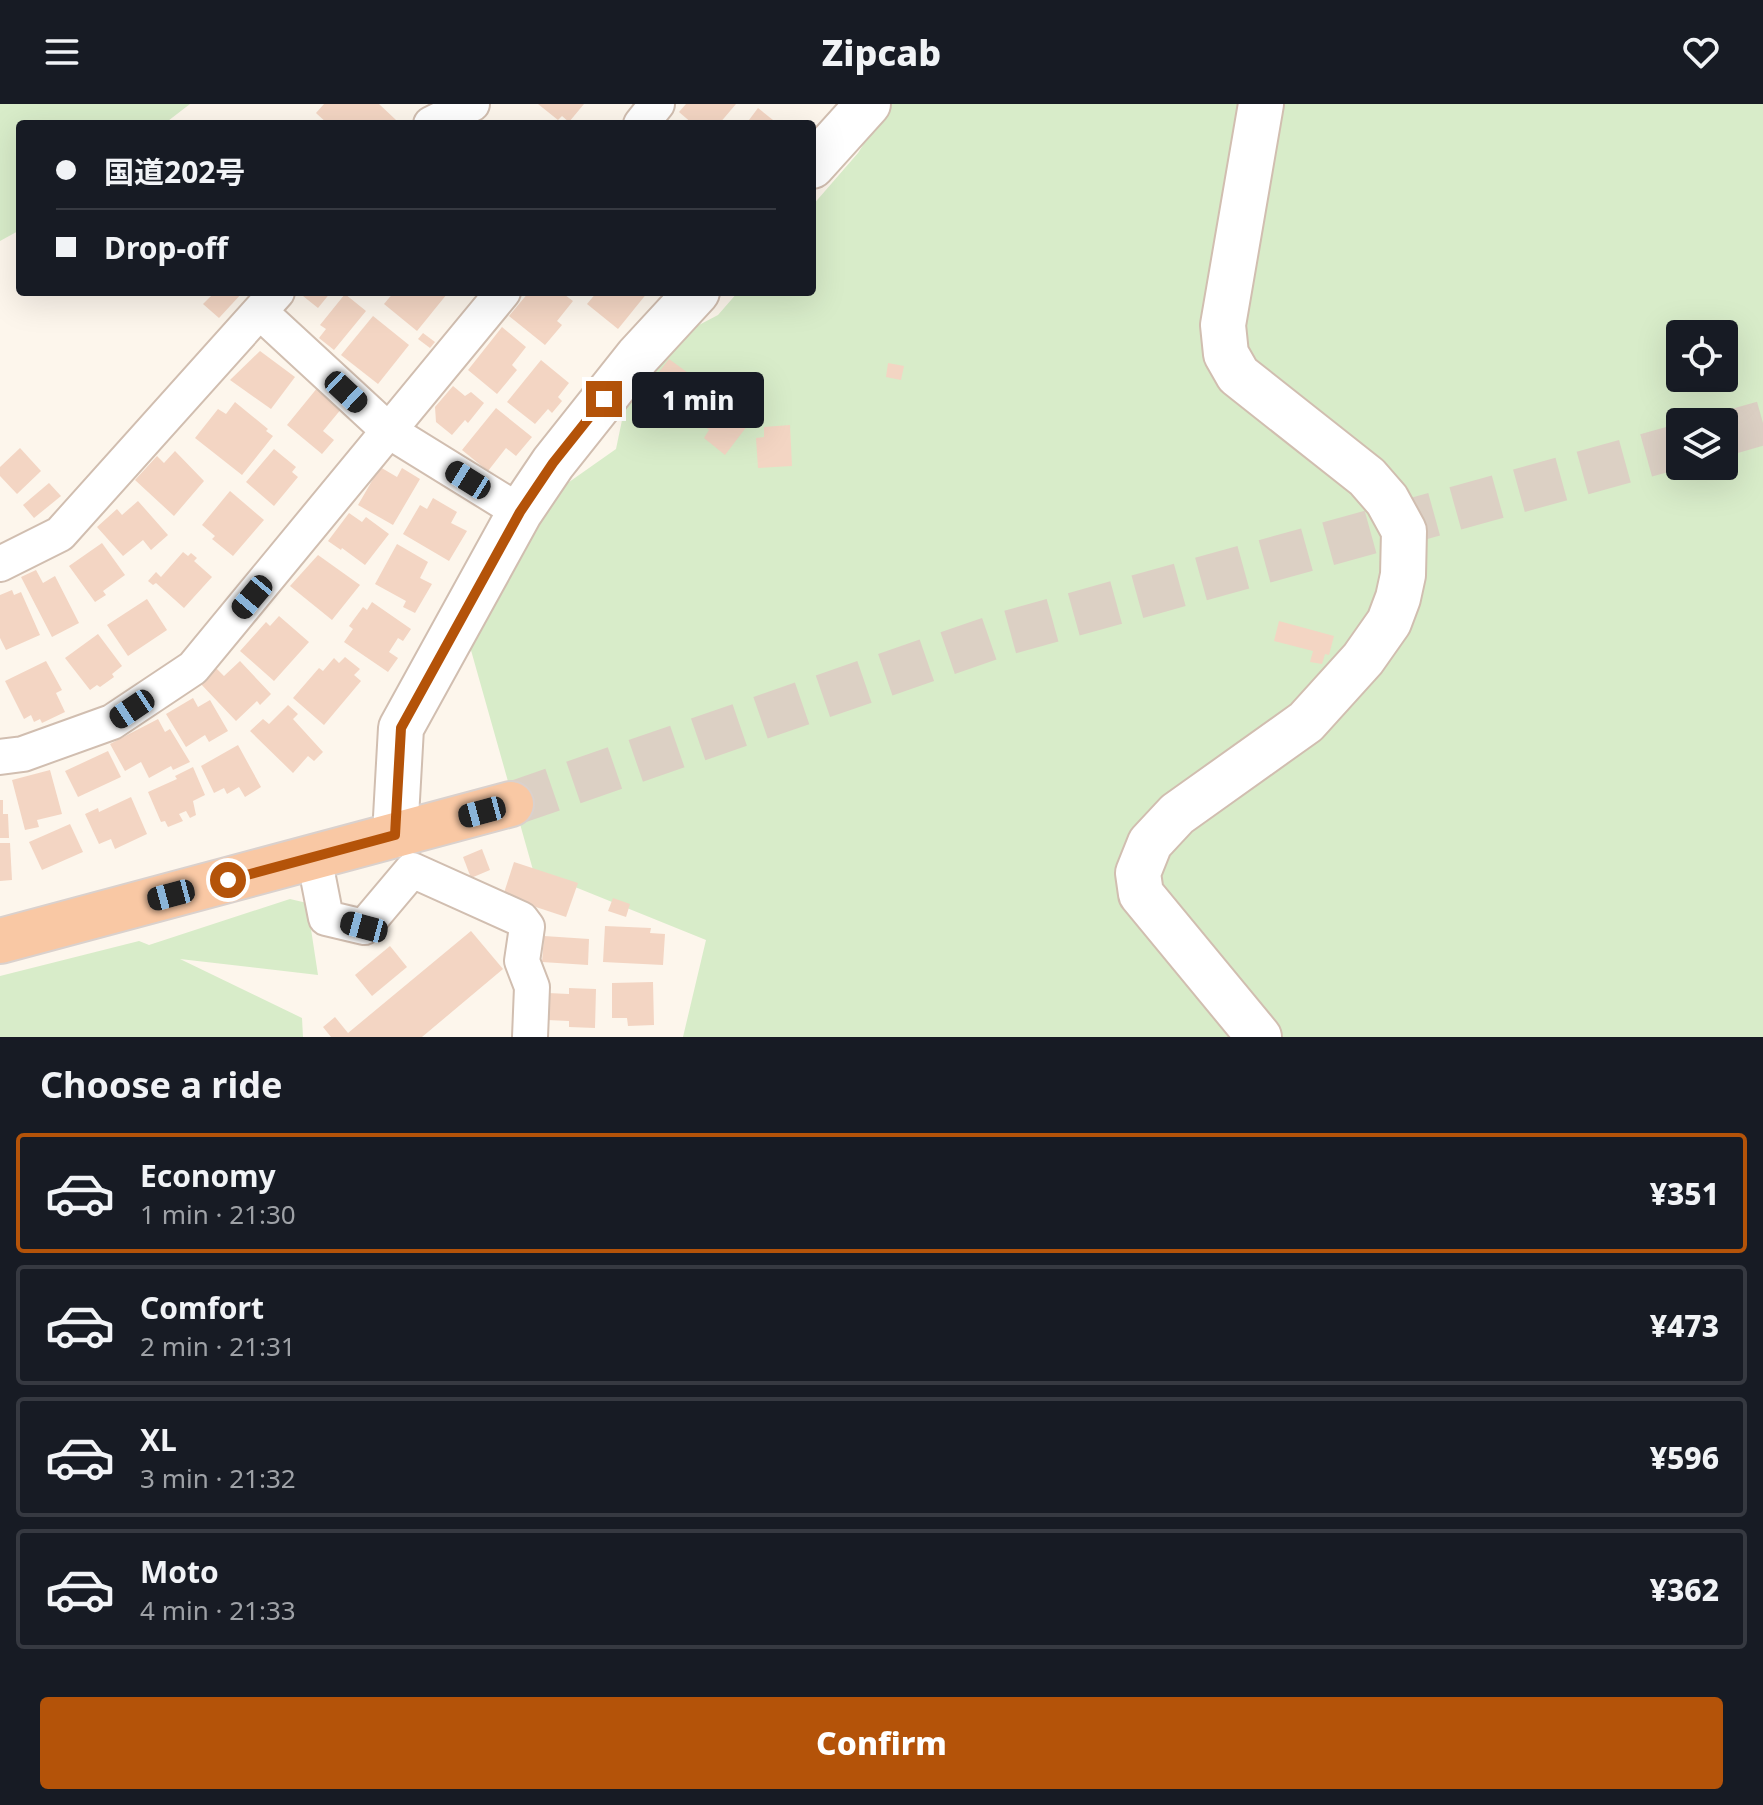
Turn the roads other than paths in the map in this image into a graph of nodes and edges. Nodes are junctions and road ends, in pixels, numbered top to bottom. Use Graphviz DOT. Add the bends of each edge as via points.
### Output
graph roads {
  1 [pos="472,104"];
  2 [pos="657,104"];
  3 [pos="868,104"];
  4 [pos="1261,104"];
  5 [pos="439,120"];
  6 [pos="644,120"];
  7 [pos="816,162"];
  8 [pos="500,296"];
  9 [pos="693,296"];
  10 [pos="268,302"];
  11 [pos="389,431"];
  12 [pos="520,512"];
  13 [pos="0,564"];
  14 [pos="0,757"];
  15 [pos="511,804"];
  16 [pos="395,835"];
  17 [pos="314,857"];
  18 [pos="0,941"];
  19 [pos="530,1037"];
  20 [pos="1259,1037"];
  1 -- 5 [label="street"];
  2 -- 6 [label="street"];
  3 -- 7 [label="street"];
  4 -- 20 [label="street" via="1223,325 1226,354 1238,375 1367,477 1404,531 1398,598 1389,622 1363,659 1306,722 1177,814 1150,843 1138,873 1141,894"];
  8 -- 11 [label="street"];
  9 -- 12 [label="street" via="638,356"];
  10 -- 11 [label="street"];
  10 -- 13 [label="street" via="60,534"];
  11 -- 12 [label="street"];
  11 -- 14 [label="street" via="193,668 112,722"];
  12 -- 16 [label="street" via="401,728"];
  15 -- 16 [label="highway"];
  16 -- 17 [label="highway"];
  17 -- 18 [label="highway"];
  17 -- 19 [label="street" via="326,918 364,927 412,870 521,919 527,927 522,961 532,987"];
}
